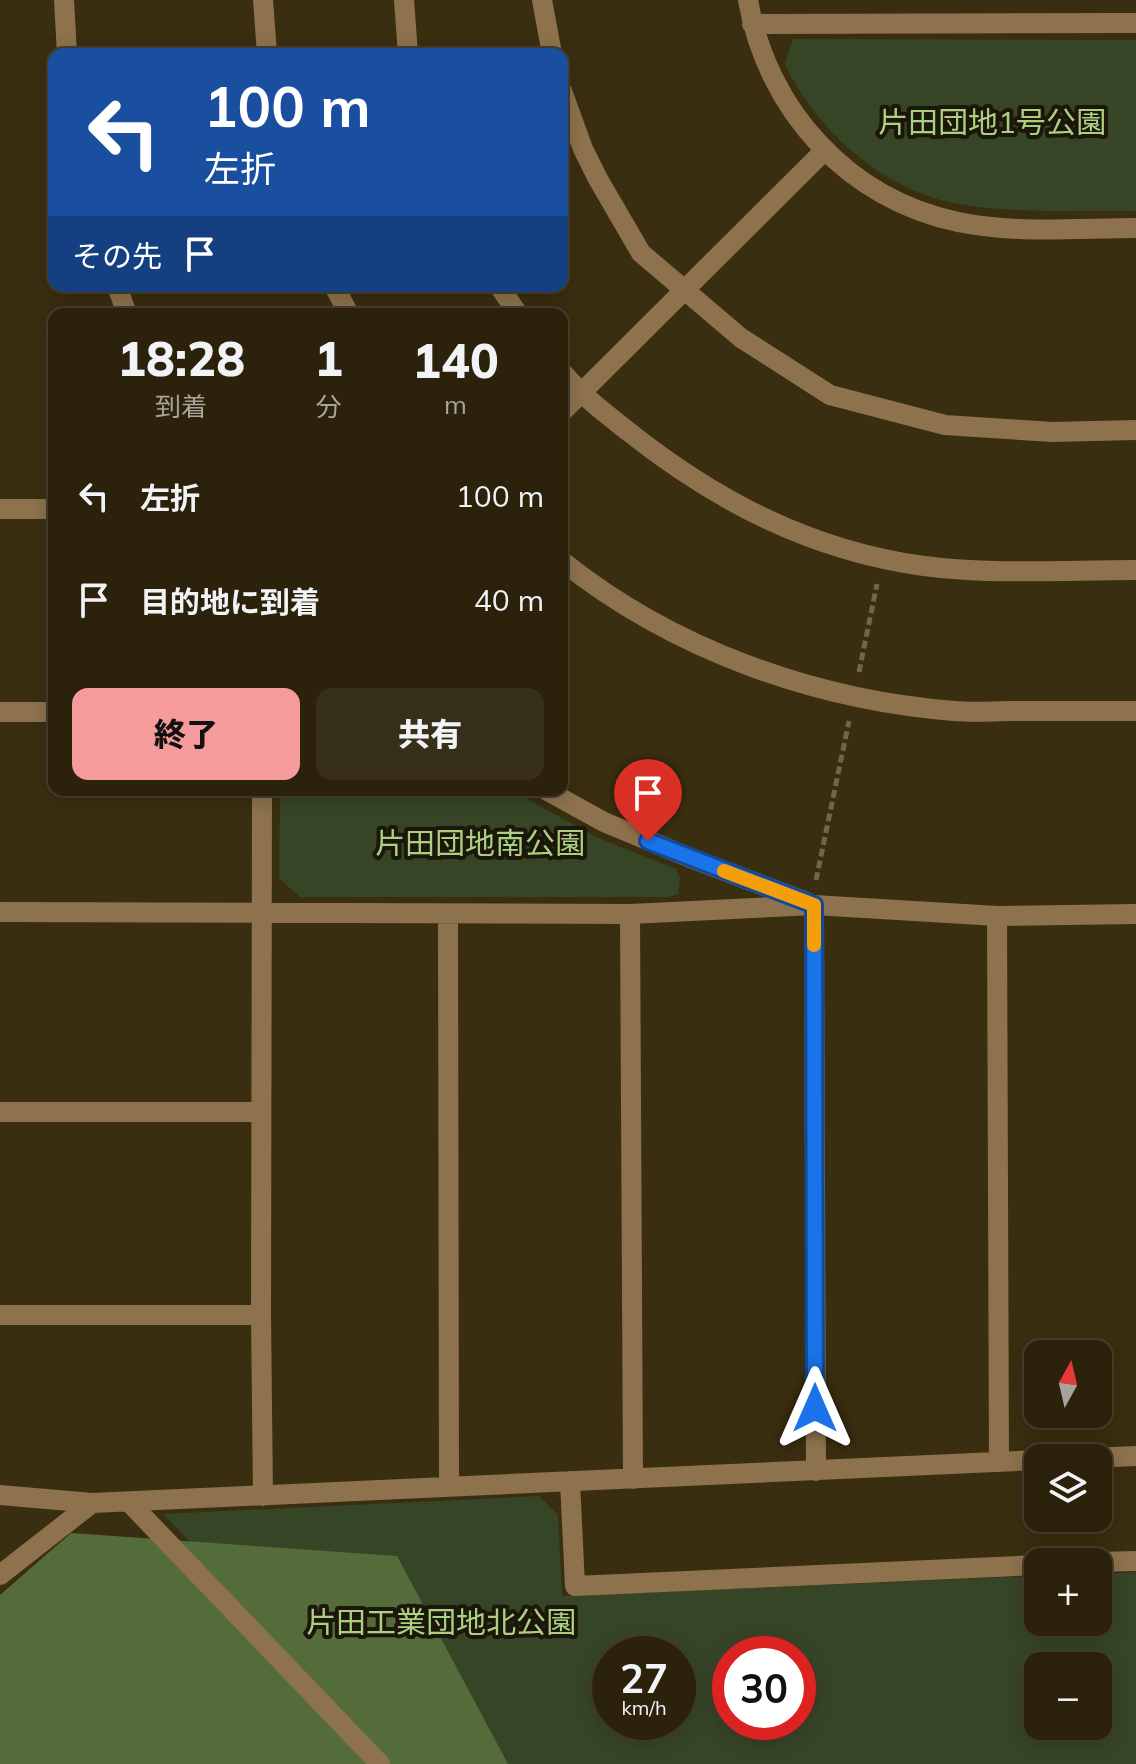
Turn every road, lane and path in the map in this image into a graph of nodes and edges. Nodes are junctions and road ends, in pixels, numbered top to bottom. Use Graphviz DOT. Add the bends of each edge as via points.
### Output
graph roads {
  1 [pos="64,0"];
  2 [pos="263,0"];
  3 [pos="404,0"];
  4 [pos="542,0"];
  5 [pos="748,0"];
  6 [pos="1136,23"];
  7 [pos="752,24"];
  8 [pos="67,48"];
  9 [pos="267,48"];
  10 [pos="408,48"];
  11 [pos="551,48"];
  12 [pos="568,108"];
  13 [pos="825,150"];
  14 [pos="1136,228"];
  15 [pos="683,291"];
  16 [pos="568,379"];
  17 [pos="580,394"];
  18 [pos="568,406"];
  19 [pos="1136,430"];
  20 [pos="0,509"];
  21 [pos="48,509"];
  22 [pos="882,558"];
  23 [pos="568,565"];
  24 [pos="1136,570"];
  25 [pos="854,697"];
  26 [pos="1136,711"];
  27 [pos="0,712"];
  28 [pos="48,712"];
  29 [pos="262,796"];
  30 [pos="557,796"];
  31 [pos="814,905"];
  32 [pos="0,912"];
  33 [pos="262,913"];
  34 [pos="448,914"];
  35 [pos="630,914"];
  36 [pos="1136,914"];
  37 [pos="997,916"];
  38 [pos="0,1112"];
  39 [pos="261,1112"];
  40 [pos="0,1315"];
  41 [pos="261,1315"];
  42 [pos="1136,1456"];
  43 [pos="1112,1457"];
  44 [pos="1024,1461"];
  45 [pos="999,1462"];
  46 [pos="816,1471"];
  47 [pos="633,1479"];
  48 [pos="570,1481"];
  49 [pos="449,1487"];
  50 [pos="0,1495"];
  51 [pos="263,1496"];
  52 [pos="129,1502"];
  53 [pos="92,1503"];
  54 [pos="1136,1561"];
  55 [pos="1112,1562"];
  56 [pos="1024,1566"];
  57 [pos="0,1575"];
  58 [pos="380,1764"];
  1 -- 8 [label="street"];
  2 -- 9 [label="street"];
  3 -- 10 [label="street"];
  4 -- 11 [label="street"];
  5 -- 7 [label="street"];
  6 -- 7 [label="street"];
  7 -- 13 [label="street" via="784,101"];
  12 -- 15 [label="street" via="583,149 641,253"];
  13 -- 14 [label="street" via="887,197 957,222 1002,228"];
  13 -- 15 [label="street"];
  15 -- 17 [label="street"];
  15 -- 19 [label="street" via="741,338 830,395 945,425 1052,432"];
  16 -- 17 [label="street"];
  17 -- 18 [label="street"];
  17 -- 22 [label="street" via="708,490 822,543"];
  20 -- 21 [label="street"];
  22 -- 24 [label="street" via="972,569"];
  22 -- 25 [label="path"];
  23 -- 25 [label="street" via="625,605 702,645 790,680"];
  25 -- 26 [label="street" via="955,711"];
  25 -- 31 [label="path"];
  27 -- 28 [label="street"];
  29 -- 33 [label="street"];
  30 -- 31 [label="street" via="604,822"];
  31 -- 35 [label="street"];
  31 -- 37 [label="street"];
  31 -- 46 [label="street"];
  32 -- 33 [label="street"];
  33 -- 34 [label="street"];
  33 -- 39 [label="street"];
  34 -- 35 [label="street"];
  34 -- 49 [label="street"];
  35 -- 47 [label="street"];
  36 -- 37 [label="street"];
  37 -- 45 [label="street"];
  38 -- 39 [label="street"];
  39 -- 41 [label="street"];
  40 -- 41 [label="street"];
  41 -- 51 [label="street"];
  42 -- 43 [label="street"];
  44 -- 45 [label="street"];
  45 -- 46 [label="street"];
  46 -- 47 [label="street"];
  47 -- 48 [label="street"];
  48 -- 49 [label="street"];
  48 -- 56 [label="street" via="575,1586"];
  49 -- 51 [label="street"];
  50 -- 53 [label="street"];
  51 -- 52 [label="street"];
  52 -- 53 [label="street"];
  52 -- 58 [label="street"];
  53 -- 57 [label="street"];
  54 -- 55 [label="street"];
}
